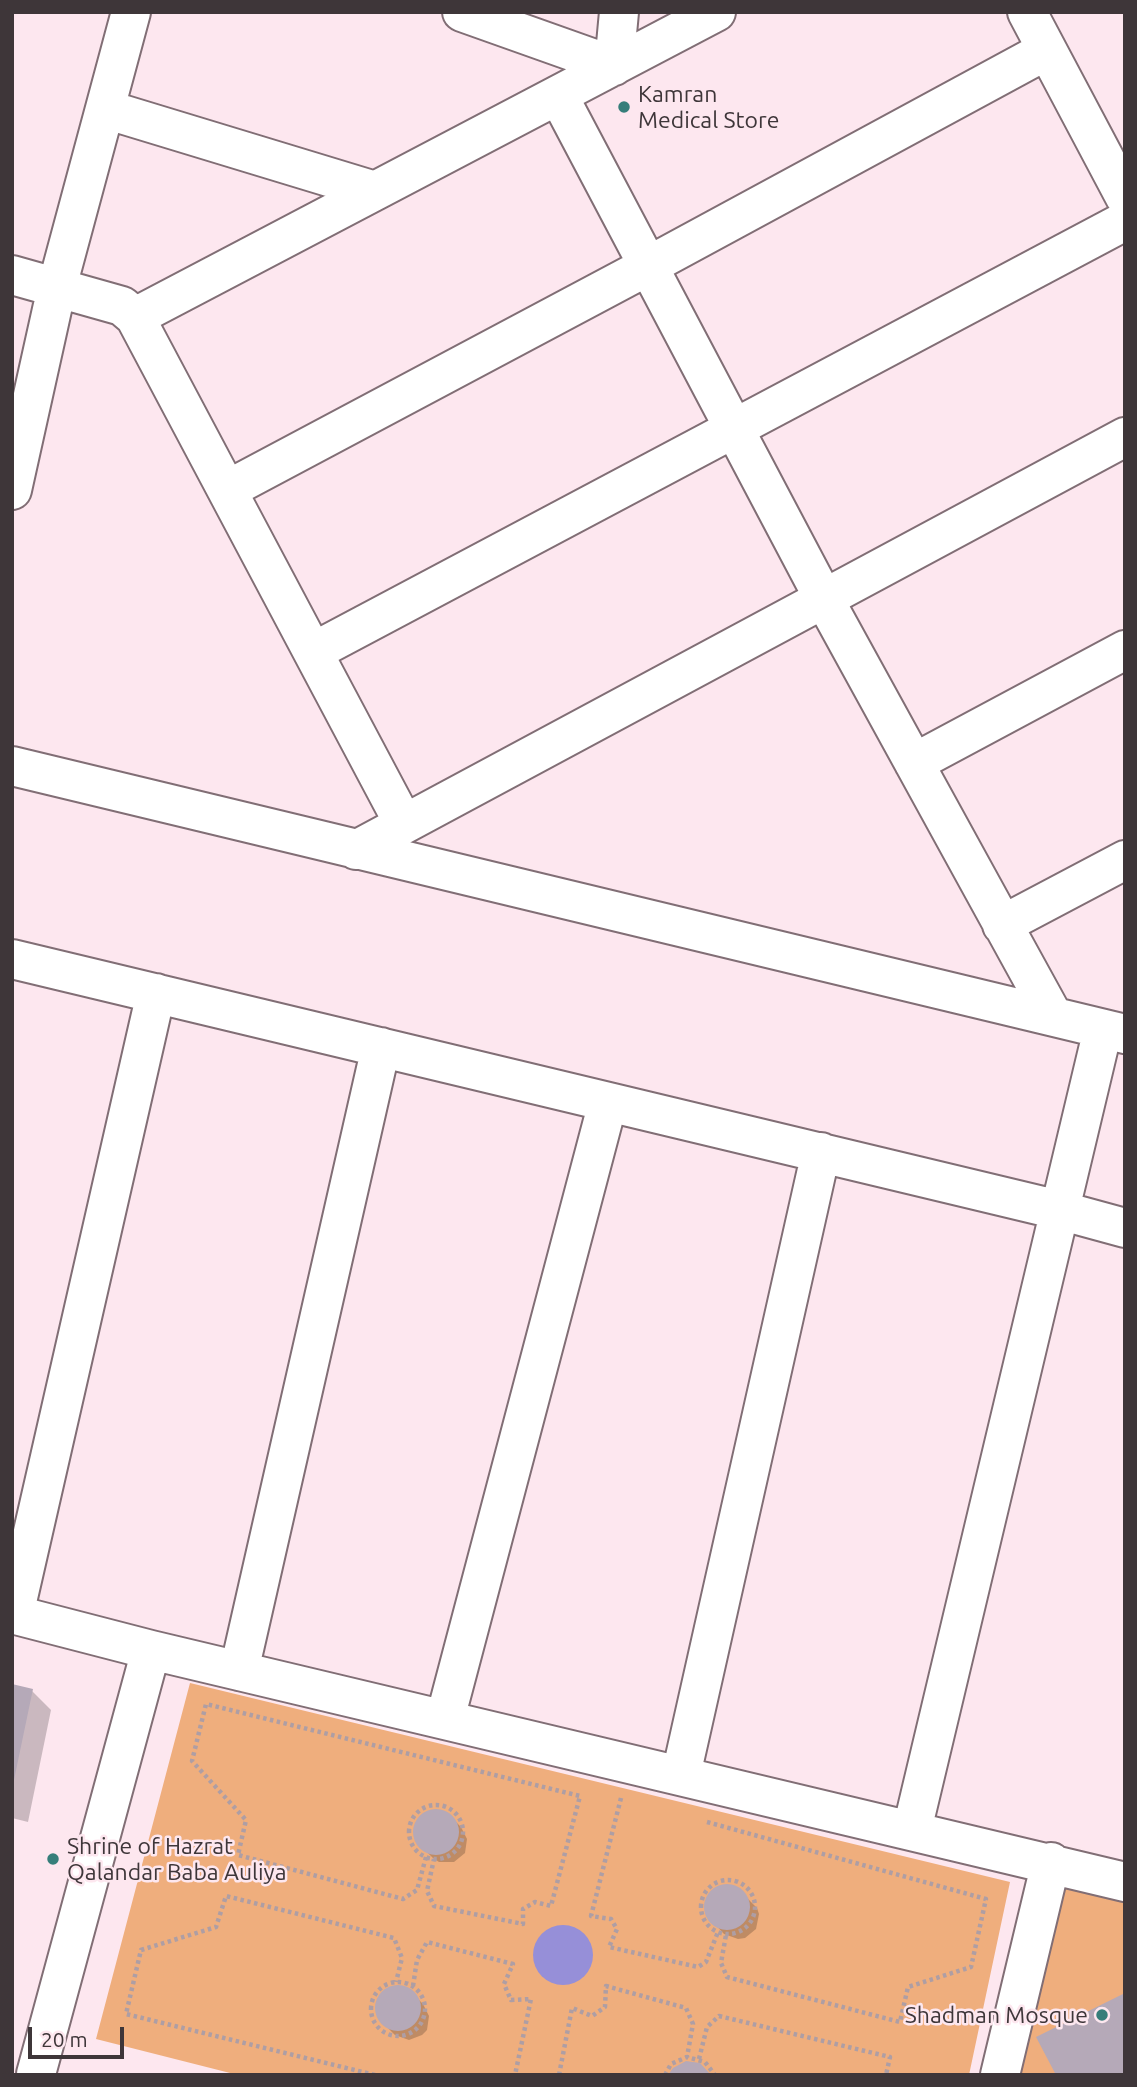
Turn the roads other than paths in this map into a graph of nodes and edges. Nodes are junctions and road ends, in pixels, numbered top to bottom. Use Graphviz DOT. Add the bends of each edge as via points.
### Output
graph roads {
  1 [pos="131,12"];
  2 [pos="463,12"];
  3 [pos="619,12"];
  4 [pos="716,12"];
  5 [pos="1027,12"];
  6 [pos="1047,50"];
  7 [pos="614,66"];
  8 [pos="558,95"];
  9 [pos="105,109"];
  10 [pos="375,191"];
  11 [pos="1125,197"];
  12 [pos="1125,221"];
  13 [pos="648,266"];
  14 [pos="12,275"];
  15 [pos="57,287"];
  16 [pos="135,317"];
  17 [pos="733,427"];
  18 [pos="1125,437"];
  19 [pos="12,490"];
  20 [pos="227,490"];
  21 [pos="824,599"];
  22 [pos="1125,650"];
  23 [pos="313,652"];
  24 [pos="914,763"];
  25 [pos="12,765"];
  26 [pos="404,824"];
  27 [pos="356,850"];
  28 [pos="1125,860"];
  29 [pos="1002,925"];
  30 [pos="12,959"];
  31 [pos="156,993"];
  32 [pos="1053,1016"];
  33 [pos="1114,1032"];
  34 [pos="381,1047"];
  35 [pos="608,1102"];
  36 [pos="821,1153"];
  37 [pos="1059,1210"];
  38 [pos="1125,1228"];
  39 [pos="13,1615"];
  40 [pos="151,1650"];
  41 [pos="239,1671"];
  42 [pos="445,1719"];
  43 [pos="681,1775"];
  44 [pos="912,1830"];
  45 [pos="1051,1863"];
  46 [pos="1125,1882"];
  47 [pos="12,2069"];
  48 [pos="36,2075"];
  49 [pos="1000,2075"];
  1 -- 9 [label="street"];
  2 -- 7 [label="street"];
  3 -- 7 [label="street"];
  4 -- 7 [label="street"];
  5 -- 6 [label="street"];
  6 -- 11 [label="street"];
  6 -- 13 [label="street"];
  7 -- 8 [label="street"];
  8 -- 10 [label="street"];
  8 -- 13 [label="street"];
  9 -- 10 [label="street"];
  9 -- 15 [label="street"];
  10 -- 16 [label="street"];
  12 -- 17 [label="street"];
  13 -- 17 [label="street"];
  13 -- 20 [label="street"];
  14 -- 15 [label="street"];
  15 -- 16 [label="street" via="122,306"];
  15 -- 19 [label="street"];
  16 -- 20 [label="street"];
  17 -- 21 [label="street"];
  17 -- 23 [label="street"];
  18 -- 21 [label="street"];
  20 -- 23 [label="street"];
  21 -- 24 [label="street"];
  21 -- 26 [label="street"];
  22 -- 24 [label="street"];
  23 -- 26 [label="street"];
  24 -- 29 [label="street"];
  25 -- 27 [label="street"];
  26 -- 27 [label="street"];
  27 -- 32 [label="street"];
  28 -- 29 [label="street"];
  29 -- 32 [label="street"];
  30 -- 31 [label="street"];
  31 -- 34 [label="street"];
  31 -- 39 [label="street"];
  32 -- 33 [label="street"];
  33 -- 37 [label="street"];
  34 -- 35 [label="street"];
  34 -- 41 [label="street"];
  35 -- 36 [label="street"];
  35 -- 42 [label="street"];
  36 -- 37 [label="street"];
  36 -- 43 [label="street"];
  37 -- 38 [label="street"];
  37 -- 44 [label="street"];
  39 -- 40 [label="street"];
  40 -- 41 [label="street"];
  40 -- 48 [label="street"];
  41 -- 42 [label="street"];
  42 -- 43 [label="street"];
  43 -- 44 [label="street"];
  44 -- 45 [label="street"];
  45 -- 46 [label="street"];
  45 -- 49 [label="street"];
  47 -- 48 [label="street"];
}
